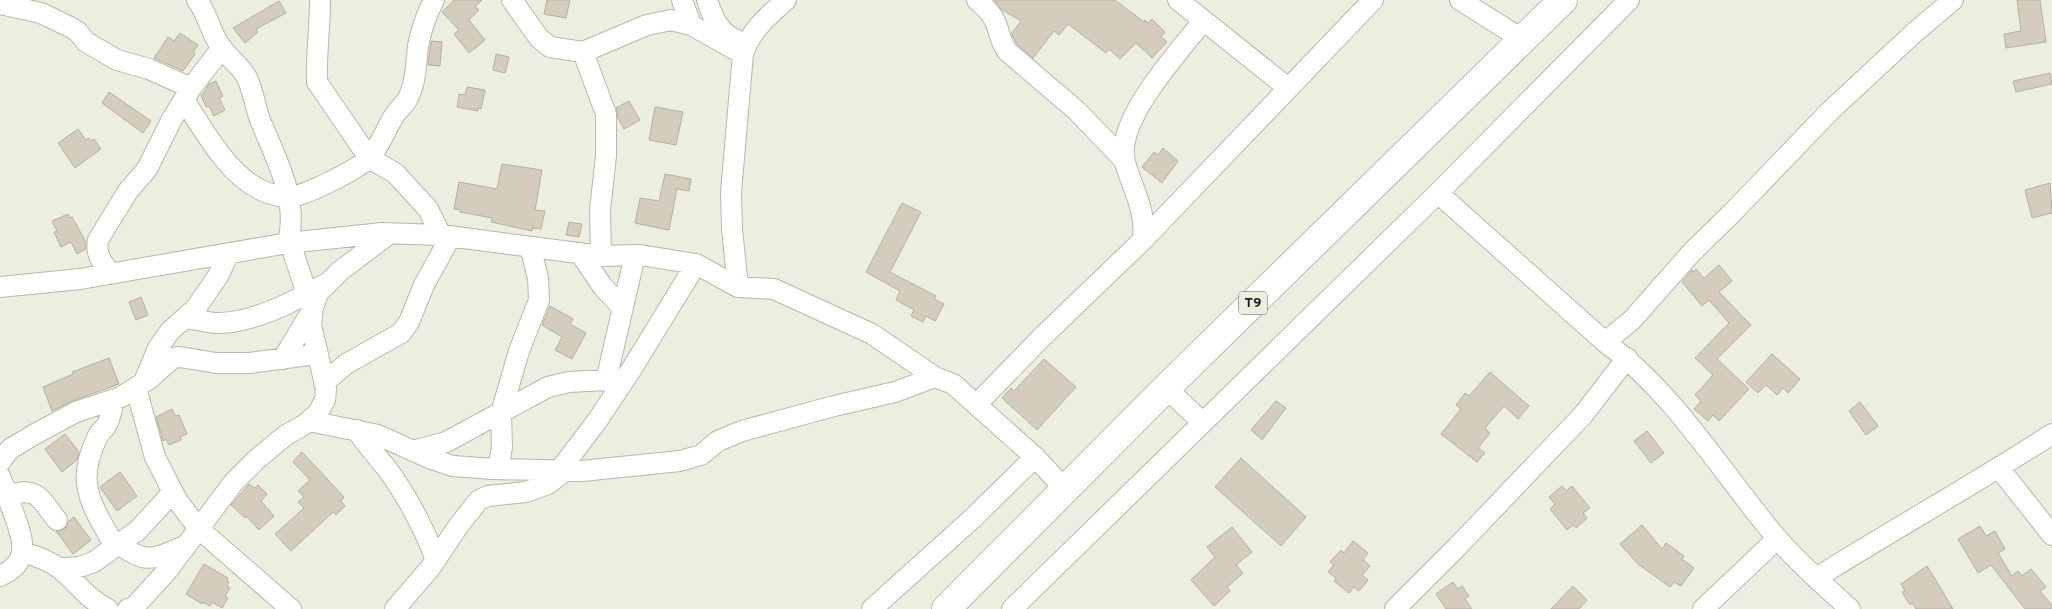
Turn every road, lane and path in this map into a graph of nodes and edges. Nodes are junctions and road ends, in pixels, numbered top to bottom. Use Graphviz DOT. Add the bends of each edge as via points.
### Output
graph roads {
  1 [pos="197,0"];
  2 [pos="320,0"];
  3 [pos="434,0"];
  4 [pos="512,0"];
  5 [pos="682,0"];
  6 [pos="707,0"];
  7 [pos="786,0"];
  8 [pos="976,0"];
  9 [pos="1178,0"];
  10 [pos="1373,0"];
  11 [pos="1460,0"];
  12 [pos="1562,0"];
  13 [pos="1629,0"];
  14 [pos="1953,0"];
  15 [pos="0,4"];
  16 [pos="1203,21"];
  17 [pos="691,25"];
  18 [pos="1522,39"];
  19 [pos="222,48"];
  20 [pos="744,49"];
  21 [pos="583,52"];
  22 [pos="1288,88"];
  23 [pos="187,94"];
  24 [pos="369,158"];
  25 [pos="1125,161"];
  26 [pos="1438,193"];
  27 [pos="289,198"];
  28 [pos="389,234"];
  29 [pos="446,235"];
  30 [pos="1143,240"];
  31 [pos="291,243"];
  32 [pos="229,253"];
  33 [pos="532,254"];
  34 [pos="580,254"];
  35 [pos="635,255"];
  36 [pos="601,256"];
  37 [pos="696,264"];
  38 [pos="111,274"];
  39 [pos="0,287"];
  40 [pos="738,287"];
  41 [pos="310,301"];
  42 [pos="622,307"];
  43 [pos="185,318"];
  44 [pos="1605,342"];
  45 [pos="316,354"];
  46 [pos="1627,358"];
  47 [pos="283,359"];
  48 [pos="935,377"];
  49 [pos="615,380"];
  50 [pos="140,385"];
  51 [pos="1166,388"];
  52 [pos="325,389"];
  53 [pos="114,400"];
  54 [pos="977,404"];
  55 [pos="501,413"];
  56 [pos="310,420"];
  57 [pos="1202,422"];
  58 [pos="354,430"];
  59 [pos="2052,434"];
  60 [pos="414,451"];
  61 [pos="1035,457"];
  62 [pos="0,462"];
  63 [pos="1999,468"];
  64 [pos="498,469"];
  65 [pos="562,471"];
  66 [pos="0,476"];
  67 [pos="1066,490"];
  68 [pos="173,492"];
  69 [pos="7,496"];
  70 [pos="57,520"];
  71 [pos="2052,536"];
  72 [pos="194,537"];
  73 [pos="1777,539"];
  74 [pos="117,545"];
  75 [pos="23,552"];
  76 [pos="436,560"];
  77 [pos="59,568"];
  78 [pos="0,576"];
  79 [pos="1816,578"];
  80 [pos="108,609"];
  81 [pos="128,609"];
  82 [pos="291,609"];
  83 [pos="395,609"];
  84 [pos="872,609"];
  85 [pos="946,609"];
  86 [pos="1012,609"];
  87 [pos="1395,609"];
  88 [pos="1703,609"];
  89 [pos="1850,609"];
  1 -- 19 [label="street"];
  2 -- 24 [label="street" via="317,82"];
  3 -- 24 [label="street" via="418,44 415,74 408,98"];
  4 -- 21 [label="street" via="539,38 550,47"];
  5 -- 17 [label="street"];
  6 -- 20 [label="street" via="718,26"];
  7 -- 20 [label="street" via="759,24"];
  8 -- 25 [label="street" via="997,25 1008,52 1077,111"];
  9 -- 16 [label="street"];
  10 -- 22 [label="street"];
  11 -- 18 [label="street"];
  12 -- 18 [label="highway, T9"];
  13 -- 26 [label="street"];
  14 -- 44 [label="street" via="1829,112 1692,252 1632,320"];
  15 -- 23 [label="street" via="41,13 72,28 86,42 116,60 149,69"];
  16 -- 22 [label="street"];
  16 -- 25 [label="street" via="1130,122 1124,142"];
  17 -- 20 [label="street"];
  17 -- 21 [label="street" via="671,20 657,22"];
  18 -- 51 [label="highway, T9"];
  19 -- 23 [label="street"];
  19 -- 27 [label="street" via="246,76"];
  20 -- 40 [label="street" via="732,192"];
  21 -- 36 [label="street" via="606,114 606,156 600,210"];
  22 -- 30 [label="street"];
  23 -- 27 [label="street" via="218,152 237,172 259,189"];
  23 -- 38 [label="street" via="147,169 128,191 98,240 96,250"];
  24 -- 27 [label="street" via="324,185"];
  24 -- 29 [label="street" via="395,173"];
  25 -- 30 [label="street" via="1144,216"];
  26 -- 44 [label="street"];
  26 -- 57 [label="street"];
  27 -- 31 [label="street" via="292,208"];
  28 -- 29 [label="street"];
  28 -- 31 [label="street"];
  28 -- 41 [label="street" via="340,271"];
  29 -- 34 [label="street"];
  29 -- 52 [label="street" via="409,322 401,333 346,364"];
  30 -- 54 [label="street"];
  31 -- 32 [label="street"];
  31 -- 41 [label="street"];
  32 -- 38 [label="street"];
  32 -- 43 [label="street" via="218,276"];
  33 -- 55 [label="street" via="539,300"];
  34 -- 36 [label="street"];
  34 -- 42 [label="street"];
  35 -- 36 [label="street"];
  35 -- 37 [label="street"];
  35 -- 42 [label="street"];
  37 -- 40 [label="street"];
  37 -- 49 [label="street"];
  38 -- 39 [label="street"];
  40 -- 48 [label="street" via="774,289 783,293 872,334"];
  41 -- 43 [label="street" via="240,321 215,323"];
  41 -- 45 [label="street"];
  41 -- 47 [label="street"];
  42 -- 49 [label="street"];
  43 -- 50 [label="street" via="158,348"];
  44 -- 46 [label="street"];
  45 -- 47 [label="street"];
  45 -- 52 [label="street"];
  46 -- 73 [label="street" via="1662,394"];
  46 -- 87 [label="street" via="1583,415"];
  47 -- 50 [label="street" via="216,363 173,358"];
  48 -- 54 [label="street" via="953,384"];
  48 -- 65 [label="street" via="895,392 742,431 718,441 701,455 680,461"];
  49 -- 55 [label="street" via="569,382 548,387"];
  49 -- 65 [label="street" via="597,420"];
  50 -- 53 [label="street"];
  50 -- 68 [label="street" via="155,457"];
  51 -- 57 [label="street"];
  51 -- 67 [label="highway, T9"];
  52 -- 56 [label="street" via="325,400"];
  52 -- 58 [label="street"];
  53 -- 62 [label="street" via="76,412 35,434 10,449"];
  53 -- 74 [label="street" via="107,425 100,431 92,450 86,486 89,499"];
  54 -- 61 [label="street"];
  55 -- 60 [label="street" via="446,442"];
  55 -- 64 [label="street" via="502,447"];
  56 -- 58 [label="street"];
  56 -- 72 [label="street" via="257,459 233,484"];
  57 -- 86 [label="street"];
  58 -- 60 [label="street" via="378,435"];
  58 -- 76 [label="street" via="402,490"];
  59 -- 63 [label="street"];
  60 -- 64 [label="street" via="453,466"];
  61 -- 67 [label="street"];
  61 -- 84 [label="street" via="967,524"];
  63 -- 71 [label="street"];
  63 -- 79 [label="street"];
  64 -- 65 [label="street"];
  65 -- 76 [label="street" via="548,484 526,492 484,497 471,508"];
  66 -- 69 [label="street"];
  67 -- 85 [label="highway, T9"];
  68 -- 72 [label="street"];
  68 -- 74 [label="street" via="137,531"];
  69 -- 70 [label="street" via="28,491 38,495"];
  69 -- 75 [label="street" via="22,539"];
  72 -- 74 [label="street" via="152,559 140,558"];
  72 -- 81 [label="street" via="134,607"];
  72 -- 82 [label="street"];
  73 -- 79 [label="street"];
  73 -- 88 [label="street"];
  74 -- 77 [label="street" via="88,565"];
  75 -- 77 [label="street"];
  75 -- 78 [label="street" via="18,564"];
  76 -- 83 [label="street"];
  77 -- 80 [label="street" via="98,604"];
  79 -- 89 [label="street"];
}
